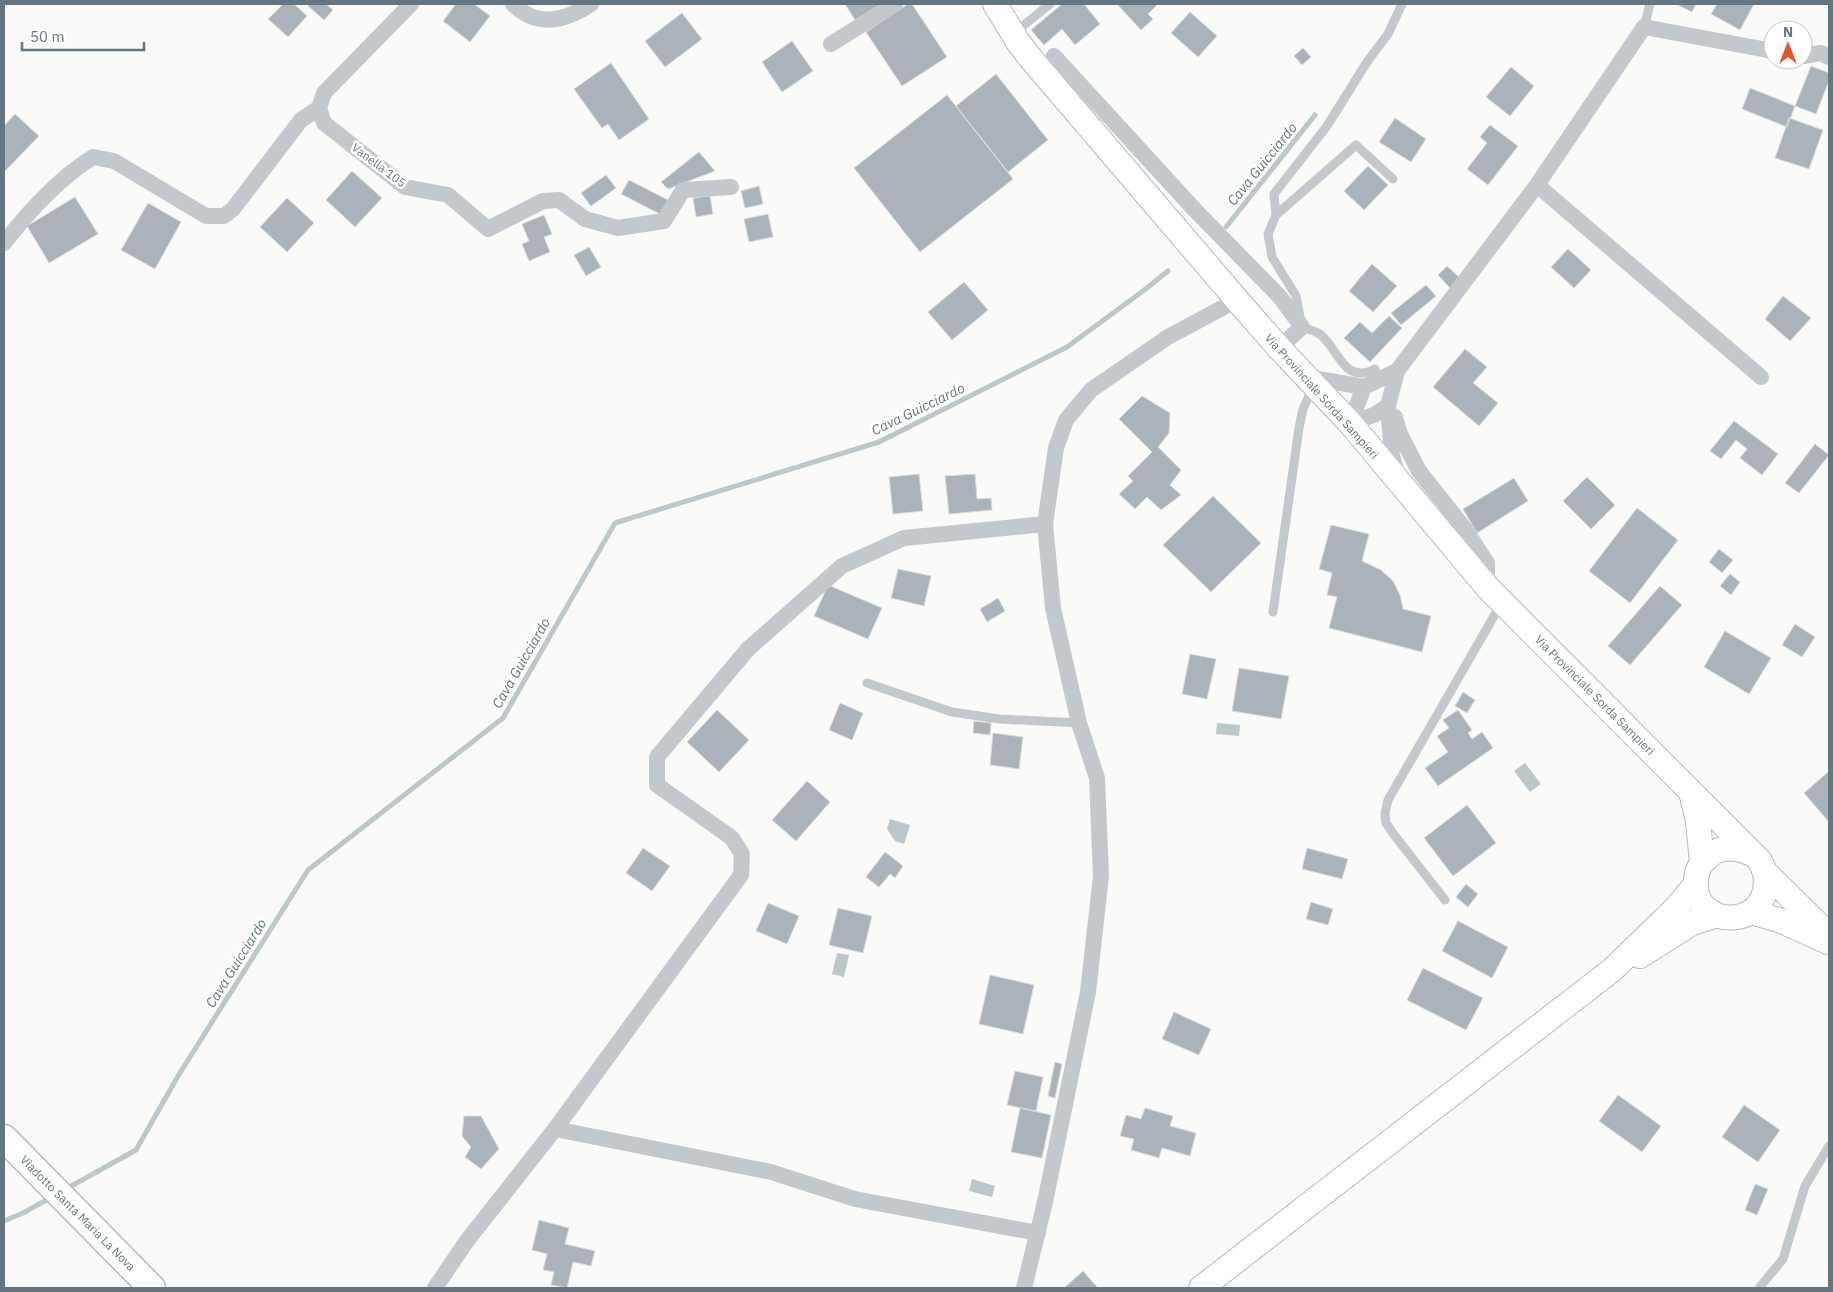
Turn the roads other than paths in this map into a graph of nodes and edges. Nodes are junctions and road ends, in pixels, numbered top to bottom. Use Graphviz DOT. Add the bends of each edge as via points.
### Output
graph roads {
  1 [pos="411,4"];
  2 [pos="512,4"];
  3 [pos="591,4"];
  4 [pos="895,4"];
  5 [pos="995,4"];
  6 [pos="1050,4"];
  7 [pos="1402,4"];
  8 [pos="1650,4"];
  9 [pos="1644,26"];
  10 [pos="1013,34"];
  11 [pos="831,44"];
  12 [pos="1763,49"];
  13 [pos="1813,54"];
  14 [pos="1054,56"];
  15 [pos="1829,57"];
  16 [pos="319,108"];
  17 [pos="1394,178"];
  18 [pos="1537,185"];
  19 [pos="730,187"];
  20 [pos="1276,215"];
  21 [pos="4,243"];
  22 [pos="1237,300"];
  23 [pos="1302,327"];
  24 [pos="1279,348"];
  25 [pos="1375,369"];
  26 [pos="1397,371"];
  27 [pos="1761,377"];
  28 [pos="1310,381"];
  29 [pos="1364,387"];
  30 [pos="1390,399"];
  31 [pos="1350,423"];
  32 [pos="1400,484"];
  33 [pos="1045,524"];
  34 [pos="1495,594"];
  35 [pos="1273,612"];
  36 [pos="867,682"];
  37 [pos="1079,723"];
  38 [pos="1691,792"];
  39 [pos="1758,863"];
  40 [pos="1699,873"];
  41 [pos="1445,900"];
  42 [pos="1751,912"];
  43 [pos="1717,915"];
  44 [pos="1829,936"];
  45 [pos="1829,943"];
  46 [pos="1612,970"];
  47 [pos="555,1129"];
  48 [pos="4,1138"];
  49 [pos="1829,1146"];
  50 [pos="1038,1233"];
  51 [pos="152,1288"];
  52 [pos="435,1288"];
  53 [pos="1024,1288"];
  54 [pos="1201,1288"];
  55 [pos="1759,1288"];
  1 -- 16 [label="street" via="324,93"];
  2 -- 3 [label="street" via="529,16 550,20"];
  4 -- 11 [label="street"];
  5 -- 10 [label="street, Via Provinciale Sorda Sampieri"];
  6 -- 10 [label="lane"];
  7 -- 20 [label="lane" via="1388,34 1327,126 1274,194"];
  8 -- 9 [label="lane"];
  9 -- 12 [label="street"];
  9 -- 18 [label="street"];
  10 -- 22 [label="street, Via Provinciale Sorda Sampieri"];
  13 -- 15 [label="street" via="1821,53"];
  14 -- 23 [label="street" via="1194,209 1280,297"];
  16 -- 19 [label="street, Vanella 105" via="324,122 405,187 448,195 488,229 543,201 559,200 585,219 618,228 664,221 683,190"];
  16 -- 21 [label="street" via="301,120 233,209 224,216 206,216 114,161 93,157 69,174 24,218"];
  17 -- 20 [label="lane" via="1356,145"];
  18 -- 26 [label="street"];
  18 -- 27 [label="street"];
  20 -- 23 [label="lane" via="1268,234 1272,257 1296,296"];
  22 -- 24 [label="street, Via Provinciale Sorda Sampieri"];
  22 -- 33 [label="street" via="1168,337 1091,390 1066,420 1056,448"];
  23 -- 24 [label="street"];
  23 -- 25 [label="lane" via="1320,335 1345,367 1366,374"];
  24 -- 28 [label="street, Via Provinciale Sorda Sampieri"];
  26 -- 29 [label="street"];
  26 -- 30 [label="street"];
  28 -- 29 [label="street"];
  28 -- 31 [label="street, Via Provinciale Sorda Sampieri"];
  28 -- 35 [label="lane"];
  29 -- 31 [label="street"];
  30 -- 31 [label="street" via="1374,415"];
  30 -- 32 [label="street" via="1392,455"];
  30 -- 34 [label="street" via="1400,434 1420,471 1487,563"];
  31 -- 32 [label="street, Via Provinciale Sorda Sampieri"];
  32 -- 34 [label="street, Via Provinciale Sorda Sampieri"];
  33 -- 37 [label="street" via="1053,608"];
  33 -- 47 [label="street" via="904,538 842,566 748,648 657,757 658,785 732,838 742,854 742,875"];
  34 -- 38 [label="street, Via Provinciale Sorda Sampieri"];
  34 -- 41 [label="lane" via="1388,800 1385,812 1386,823 1394,836"];
  36 -- 37 [label="lane" via="952,712 999,719"];
  37 -- 50 [label="street" via="1096,778 1101,876 1088,992"];
  38 -- 39 [label="street, Via Provinciale Sorda Sampieri"];
  38 -- 40 [label="street" via="1698,821"];
  39 -- 40 [label="street" via="1742,849 1725,848 1710,855"];
  39 -- 42 [label="street" via="1767,883 1760,904"];
  39 -- 44 [label="street, Via Provinciale Sorda Sampieri"];
  40 -- 43 [label="street" via="1697,894 1708,910"];
  40 -- 46 [label="street" via="1677,907"];
  42 -- 43 [label="street" via="1740,917"];
  42 -- 45 [label="street" via="1779,920"];
  43 -- 46 [label="street" via="1692,923"];
  46 -- 54 [label="street"];
  47 -- 50 [label="street" via="770,1172 855,1199"];
  47 -- 52 [label="street" via="495,1203"];
  48 -- 51 [label="main road, Viadotto Santa Maria La Nova"];
  49 -- 55 [label="lane" via="1805,1186 1783,1259"];
  50 -- 53 [label="street"];
}
